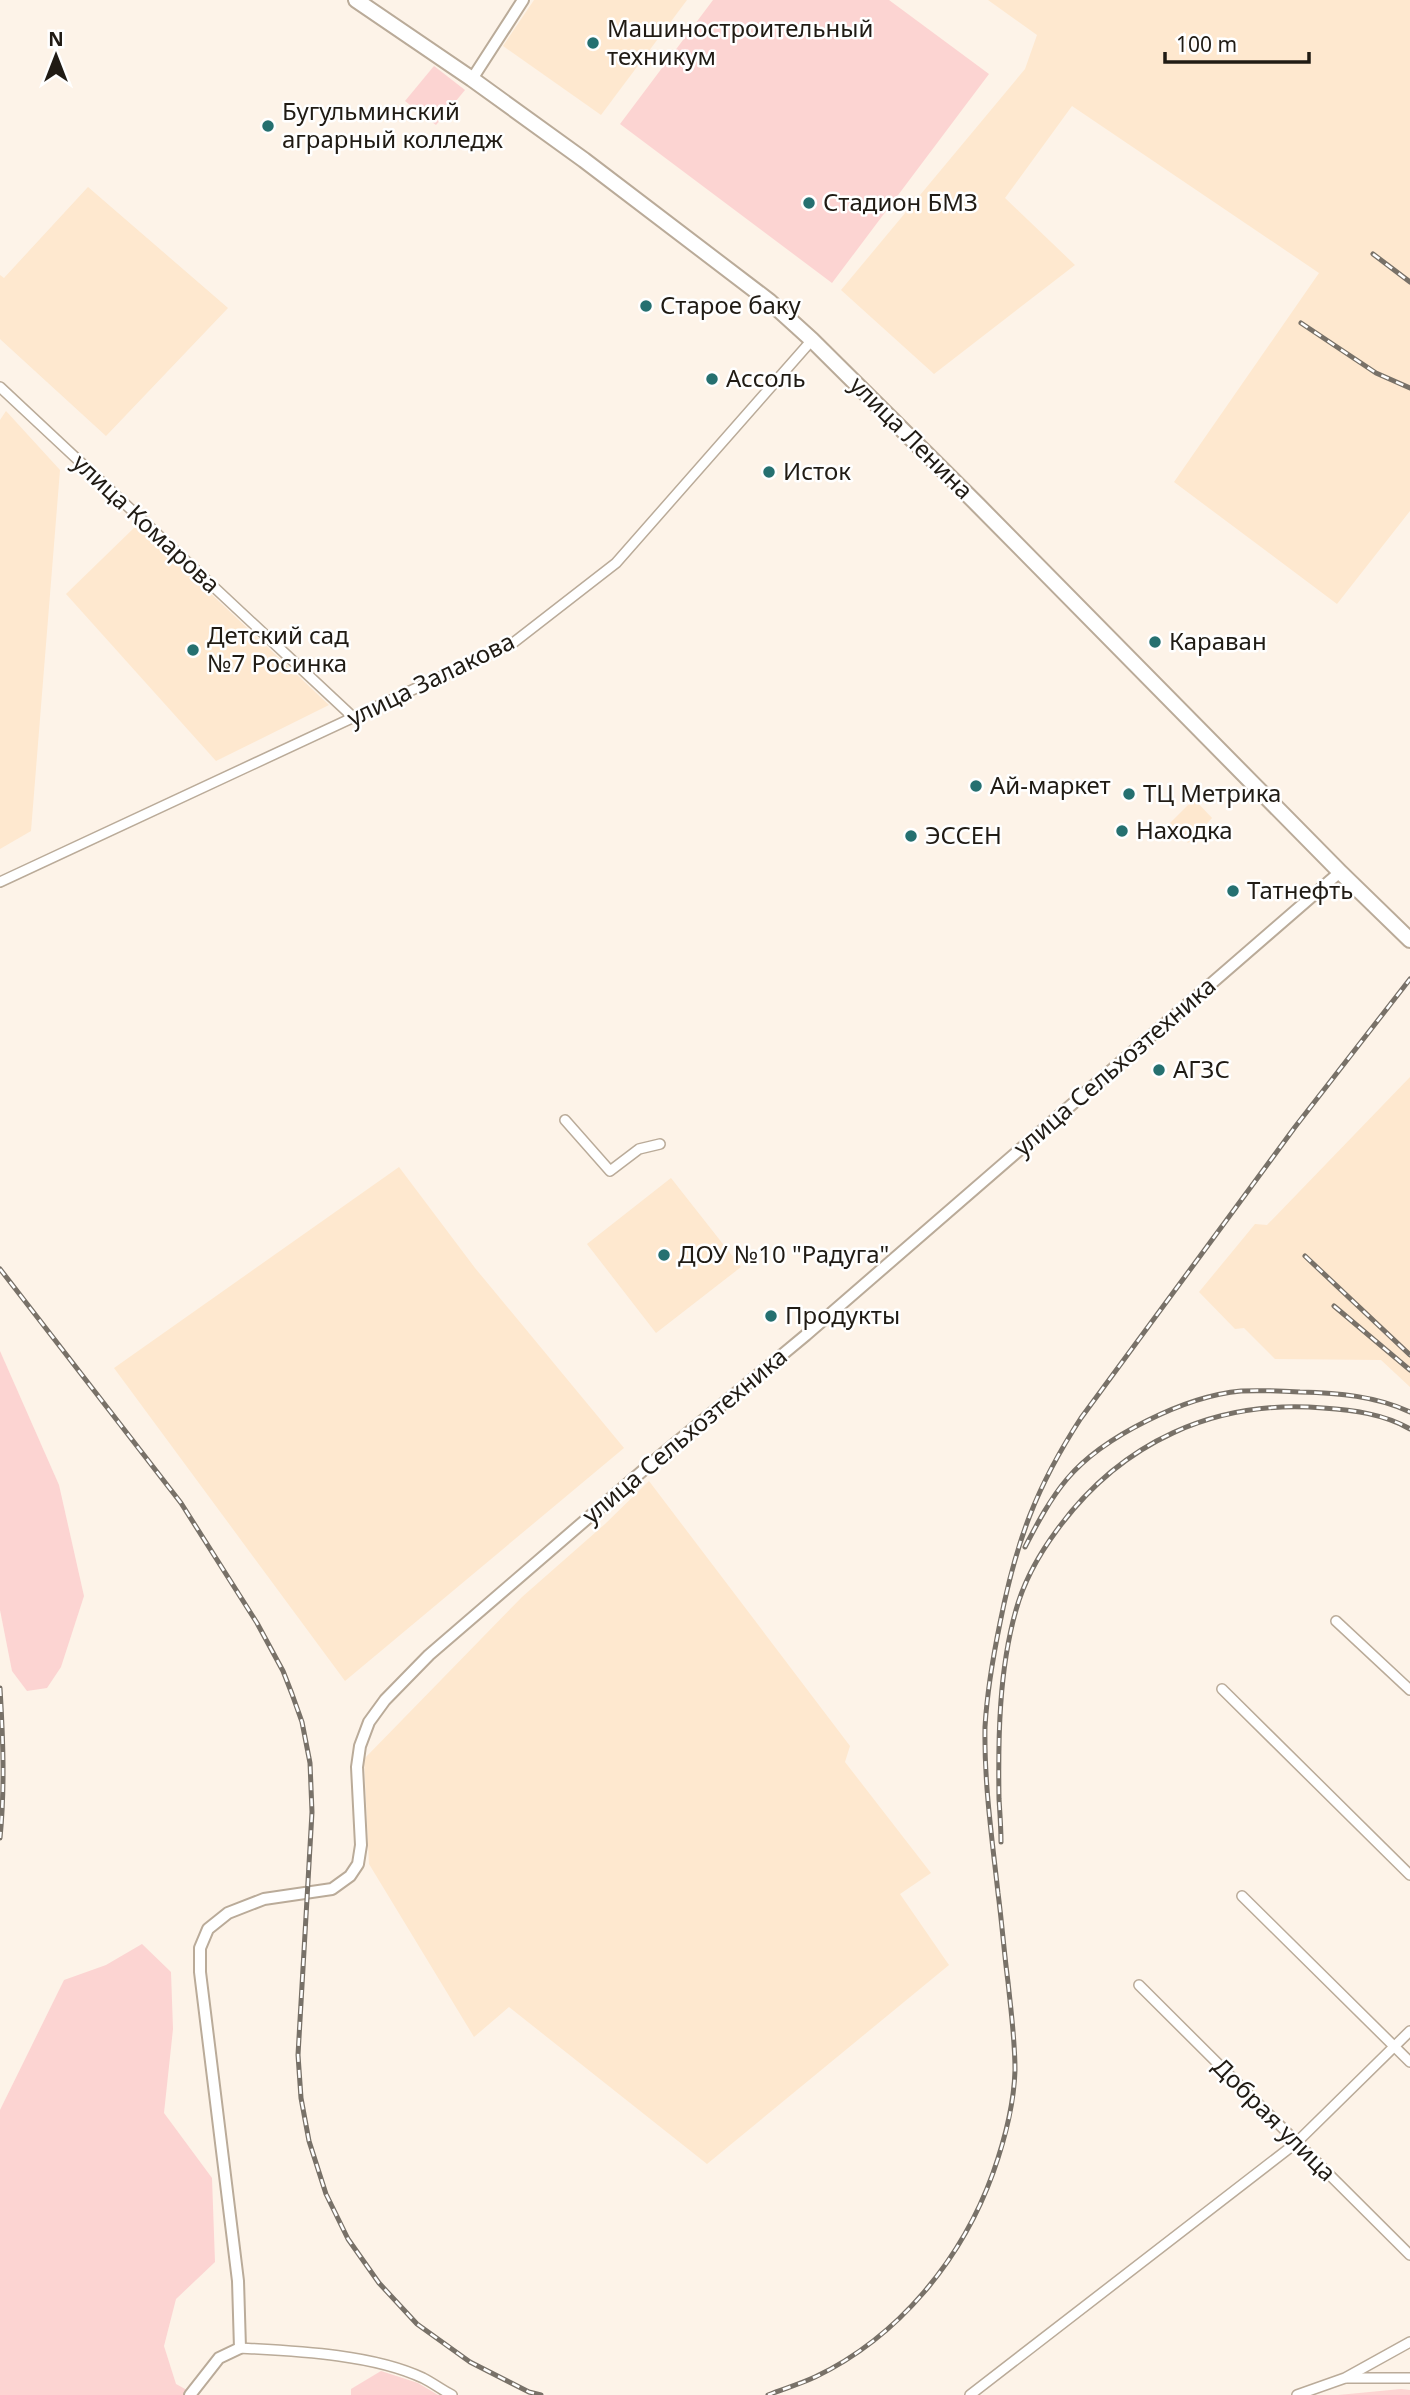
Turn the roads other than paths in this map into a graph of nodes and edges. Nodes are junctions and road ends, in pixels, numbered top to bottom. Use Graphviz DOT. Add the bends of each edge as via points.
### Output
graph roads {
  1 [pos="356,0"];
  2 [pos="523,0"];
  3 [pos="472,79"];
  4 [pos="812,340"];
  5 [pos="0,387"];
  6 [pos="354,718"];
  7 [pos="1340,872"];
  8 [pos="0,882"];
  9 [pos="1410,940"];
  10 [pos="565,1120"];
  11 [pos="660,1144"];
  12 [pos="1336,1621"];
  13 [pos="1222,1689"];
  14 [pos="1410,1690"];
  15 [pos="1410,1875"];
  16 [pos="1242,1896"];
  17 [pos="1139,1985"];
  18 [pos="1410,2031"];
  19 [pos="1395,2047"];
  20 [pos="1410,2062"];
  21 [pos="1296,2143"];
  22 [pos="1410,2255"];
  23 [pos="1410,2342"];
  24 [pos="240,2348"];
  25 [pos="1345,2378"];
  26 [pos="1410,2378"];
  27 [pos="190,2395"];
  28 [pos="452,2395"];
  29 [pos="970,2395"];
  30 [pos="1297,2395"];
  1 -- 3 [label="main road, улица Ленина"];
  2 -- 3 [label="street"];
  3 -- 4 [label="main road, улица Ленина" via="707,252"];
  4 -- 6 [label="street, улица Залакова" via="616,563 513,643"];
  4 -- 7 [label="main road, улица Ленина"];
  5 -- 6 [label="street, улица Комарова"];
  6 -- 8 [label="street, улица Залакова"];
  7 -- 9 [label="main road, улица Ленина"];
  7 -- 24 [label="street, улица Сельхозтехника" via="429,1655 385,1700 369,1722 360,1746 360,1845 358,1864 350,1876 332,1889 264,1899 228,1913 208,1929 200,1948 200,1972 238,2281"];
  10 -- 11 [label="street" via="610,1171 639,1149"];
  12 -- 14 [label="street"];
  13 -- 15 [label="street"];
  16 -- 19 [label="street"];
  17 -- 21 [label="street, Добрая улица"];
  18 -- 19 [label="street"];
  19 -- 20 [label="street"];
  19 -- 21 [label="street"];
  21 -- 22 [label="street, Добрая улица"];
  21 -- 29 [label="street"];
  23 -- 25 [label="street"];
  24 -- 27 [label="street" via="219,2358"];
  24 -- 28 [label="street" via="384,2365 423,2378"];
  25 -- 26 [label="street"];
  25 -- 30 [label="street"];
}
